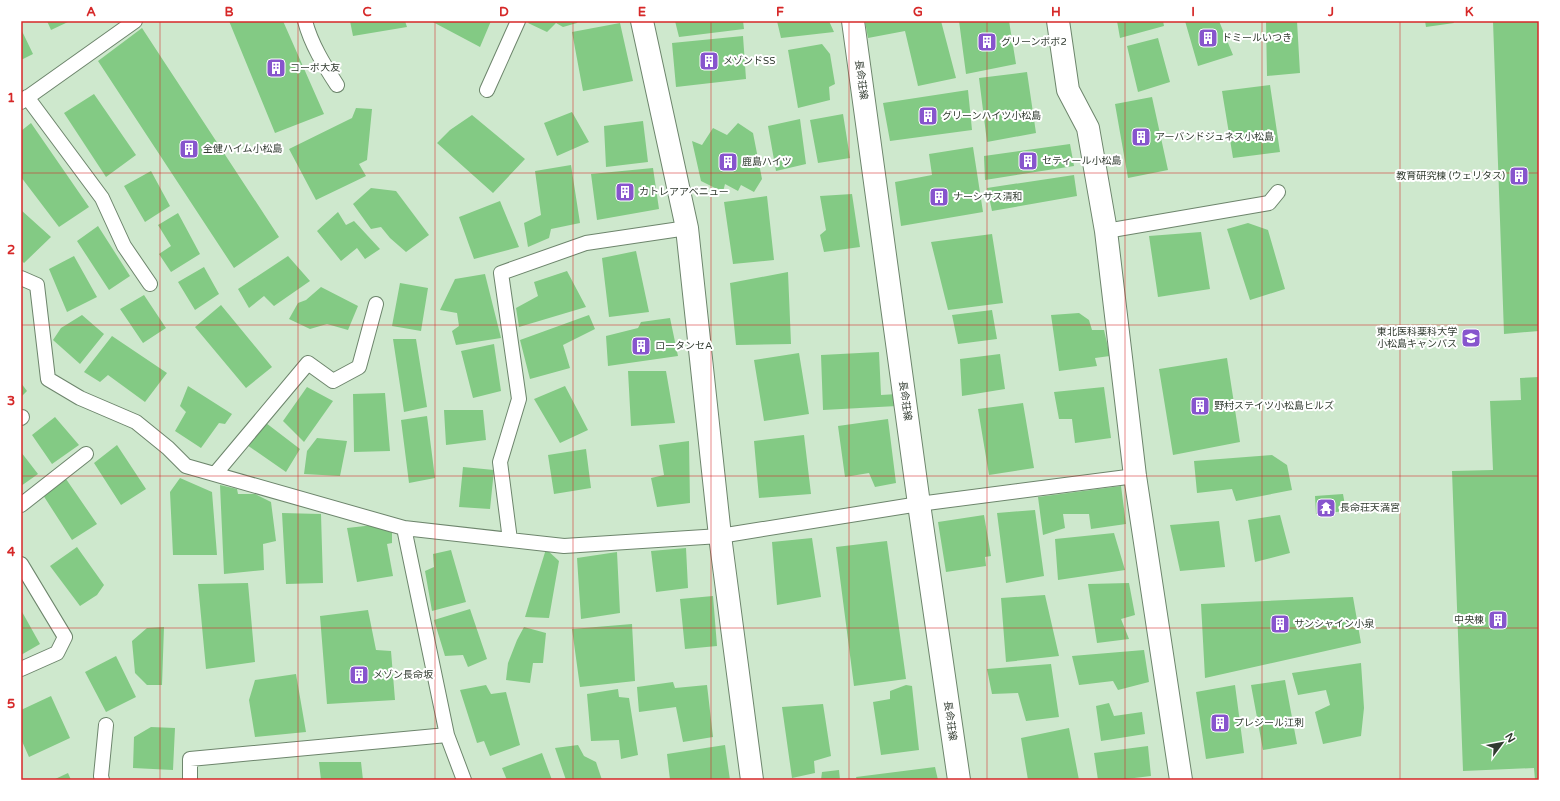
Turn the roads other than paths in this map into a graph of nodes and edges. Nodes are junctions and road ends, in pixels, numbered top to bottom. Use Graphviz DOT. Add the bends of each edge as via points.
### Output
graph roads {
  1 [pos="134,21"];
  2 [pos="305,21"];
  3 [pos="518,21"];
  4 [pos="642,21"];
  5 [pos="853,21"];
  6 [pos="1058,21"];
  7 [pos="117,26"];
  8 [pos="337,84"];
  9 [pos="487,90"];
  10 [pos="24,100"];
  11 [pos="1278,192"];
  12 [pos="687,228"];
  13 [pos="1106,231"];
  14 [pos="21,278"];
  15 [pos="150,284"];
  16 [pos="376,304"];
  17 [pos="86,454"];
  18 [pos="215,474"];
  19 [pos="1134,476"];
  20 [pos="919,504"];
  21 [pos="21,505"];
  22 [pos="404,528"];
  23 [pos="720,536"];
  24 [pos="510,540"];
  25 [pos="21,564"];
  26 [pos="21,669"];
  27 [pos="106,725"];
  28 [pos="447,735"];
  29 [pos="102,780"];
  30 [pos="190,780"];
  31 [pos="464,780"];
  32 [pos="752,780"];
  33 [pos="959,780"];
  34 [pos="1181,780"];
  1 -- 7 [label="lane"];
  2 -- 8 [label="lane" via="325,66"];
  3 -- 9 [label="lane"];
  4 -- 12 [label="street"];
  5 -- 20 [label="street, 長命荘線"];
  6 -- 13 [label="street" via="1068,90 1088,128"];
  7 -- 10 [label="lane"];
  10 -- 15 [label="lane" via="102,198 124,246"];
  11 -- 13 [label="lane" via="1269,203"];
  12 -- 23 [label="street"];
  12 -- 24 [label="lane" via="586,243 501,273 520,399 500,462"];
  13 -- 19 [label="street"];
  14 -- 18 [label="lane" via="37,285 48,379 80,398 136,422 186,466"];
  16 -- 18 [label="lane" via="359,367 333,381 308,363"];
  17 -- 21 [label="lane"];
  18 -- 22 [label="lane"];
  19 -- 20 [label="lane"];
  19 -- 34 [label="street"];
  20 -- 23 [label="lane"];
  20 -- 33 [label="street, 長命荘線"];
  22 -- 24 [label="lane"];
  22 -- 28 [label="lane"];
  23 -- 24 [label="lane" via="564,546"];
  23 -- 32 [label="street"];
  25 -- 26 [label="lane" via="65,637 57,653"];
  27 -- 29 [label="lane"];
  28 -- 30 [label="lane" via="190,759"];
  28 -- 31 [label="lane"];
}
